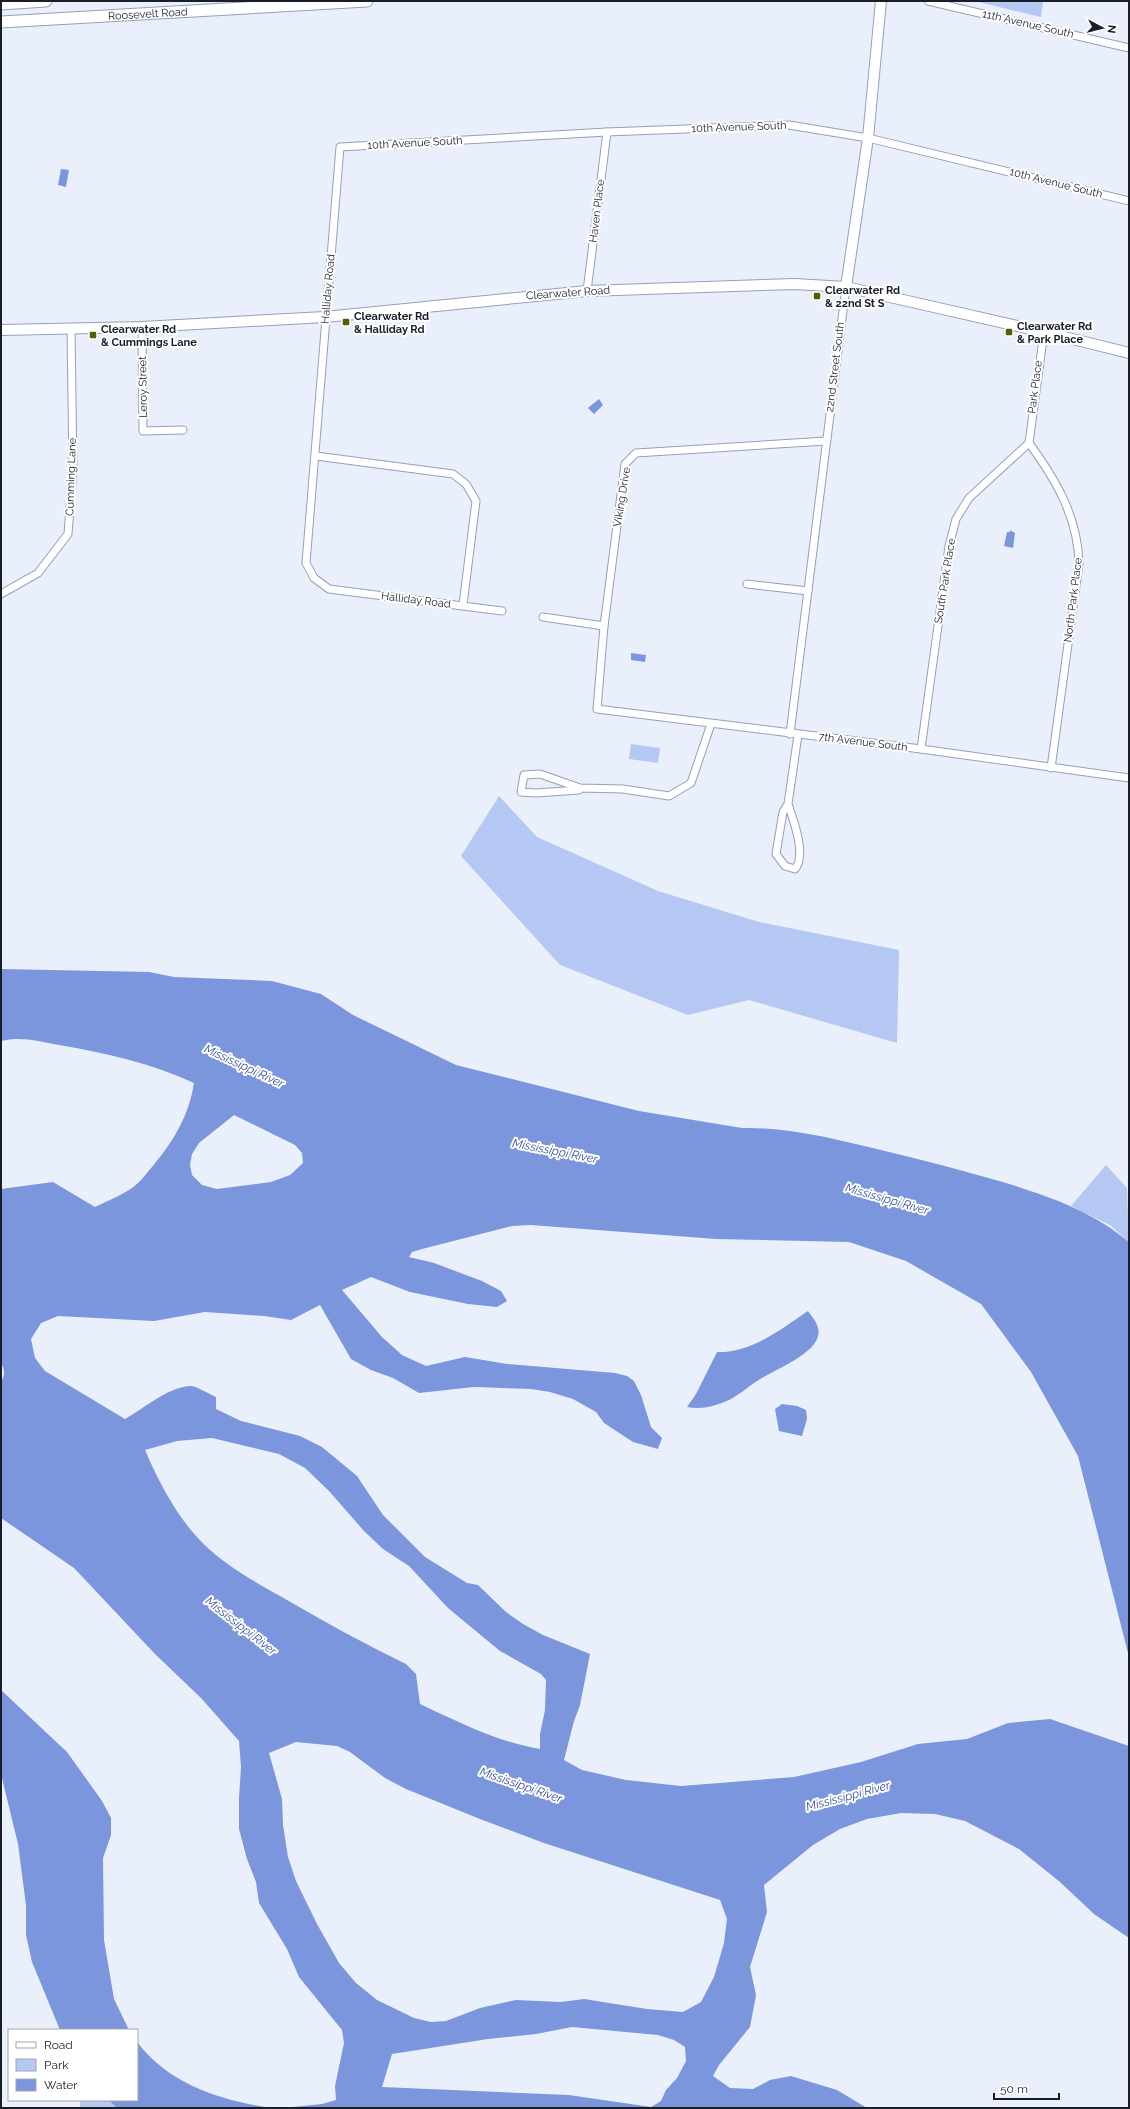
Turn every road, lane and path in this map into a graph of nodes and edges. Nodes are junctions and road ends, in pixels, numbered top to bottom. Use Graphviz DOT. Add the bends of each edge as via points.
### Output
graph roads {
  1 [pos="46,1"];
  2 [pos="367,1"];
  3 [pos="881,1"];
  4 [pos="928,1"];
  5 [pos="343,2"];
  6 [pos="1,4"];
  7 [pos="1,22"];
  8 [pos="1129,48"];
  9 [pos="607,132"];
  10 [pos="868,138"];
  11 [pos="340,147"];
  12 [pos="1129,201"];
  13 [pos="846,287"];
  14 [pos="587,291"];
  15 [pos="325,316"];
  16 [pos="142,327"];
  17 [pos="71,329"];
  18 [pos="1,330"];
  19 [pos="1044,332"];
  20 [pos="1129,353"];
  21 [pos="183,430"];
  22 [pos="826,440"];
  23 [pos="1029,443"];
  24 [pos="316,456"];
  25 [pos="747,584"];
  26 [pos="808,591"];
  27 [pos="1,594"];
  28 [pos="463,605"];
  29 [pos="502,611"];
  30 [pos="543,617"];
  31 [pos="604,626"];
  32 [pos="597,709"];
  33 [pos="711,724"];
  34 [pos="794,734"];
  35 [pos="922,749"];
  36 [pos="1051,768"];
  37 [pos="1129,778"];
  38 [pos="580,788"];
  39 [pos="788,804"];
  1 -- 6 [label="main road"];
  2 -- 5 [label="main road, Roosevelt Road"];
  3 -- 10 [label="street, 22nd Street South"];
  4 -- 8 [label="street, 11th Avenue South"];
  5 -- 7 [label="main road, Roosevelt Road"];
  9 -- 10 [label="street, 10th Avenue South" via="789,125"];
  9 -- 11 [label="street, 10th Avenue South"];
  9 -- 14 [label="street, Haven Place"];
  10 -- 12 [label="street, 10th Avenue South"];
  10 -- 13 [label="street, 22nd Street South"];
  11 -- 15 [label="street, Halliday Road"];
  13 -- 14 [label="street, Clearwater Road" via="795,284"];
  13 -- 19 [label="street, Clearwater Road"];
  13 -- 22 [label="street, 22nd Street South"];
  14 -- 15 [label="street, Clearwater Road"];
  15 -- 16 [label="street, Clearwater Road"];
  15 -- 24 [label="street, Halliday Road"];
  16 -- 17 [label="street, Clearwater Road"];
  16 -- 21 [label="street, Leroy Street" via="143,431"];
  17 -- 18 [label="street, Clearwater Road"];
  17 -- 27 [label="street, Cumming Lane" via="73,469 68,534 38,573"];
  19 -- 20 [label="street, Clearwater Road"];
  19 -- 23 [label="street, Park Place"];
  22 -- 26 [label="street, 22nd Street South"];
  22 -- 31 [label="street, Viking Drive" via="636,453 625,464"];
  23 -- 35 [label="street, South Park Place" via="969,498 956,519 949,546"];
  23 -- 36 [label="street, North Park Place" via="1069,509 1078,545 1079,564"];
  24 -- 28 [label="street, Halliday Road" via="306,563 314,578 329,589"];
  24 -- 28 [label="street, Halliday Road" via="453,474 466,484 476,501"];
  25 -- 26 [label="street"];
  26 -- 34 [label="street, 22nd Street South"];
  28 -- 29 [label="street"];
  30 -- 31 [label="street"];
  31 -- 32 [label="street, Viking Drive"];
  32 -- 33 [label="street, 7th Avenue South"];
  33 -- 34 [label="street, 7th Avenue South"];
  33 -- 38 [label="street" via="691,783 669,796 623,789"];
  34 -- 35 [label="street, 7th Avenue South"];
  34 -- 39 [label="street, 22nd Street South"];
  35 -- 36 [label="street, 7th Avenue South"];
  36 -- 37 [label="street, 7th Avenue South"];
  38 -- 38 [label="street" via="540,774 524,775 521,792 536,793"];
  39 -- 39 [label="street, 22nd Street South" via="783,812 776,854 785,866 794,868 798,862 799,844"];
}
